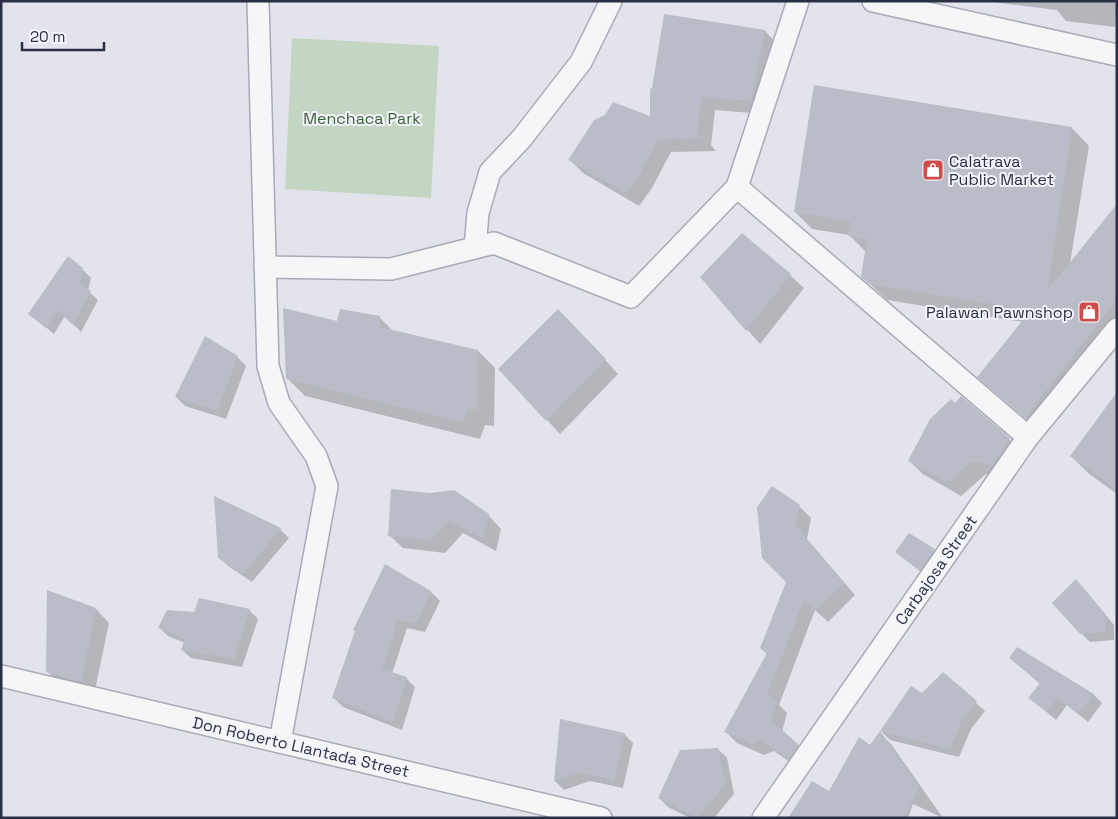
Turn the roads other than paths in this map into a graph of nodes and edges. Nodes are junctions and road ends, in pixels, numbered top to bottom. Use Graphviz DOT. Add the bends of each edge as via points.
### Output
graph roads {
  1 [pos="258,1"];
  2 [pos="611,1"];
  3 [pos="798,1"];
  4 [pos="873,1"];
  5 [pos="1117,55"];
  6 [pos="737,187"];
  7 [pos="475,248"];
  8 [pos="265,267"];
  9 [pos="1117,329"];
  10 [pos="1028,437"];
  11 [pos="1,676"];
  12 [pos="280,742"];
  13 [pos="601,818"];
  14 [pos="763,818"];
  1 -- 8 [label="street"];
  2 -- 7 [label="street" via="581,62 522,138 490,172 478,213"];
  3 -- 6 [label="street"];
  4 -- 5 [label="street"];
  6 -- 7 [label="street" via="631,298 494,243"];
  6 -- 10 [label="street"];
  7 -- 8 [label="street" via="390,269"];
  8 -- 12 [label="street" via="268,366 278,403 316,456 327,486"];
  9 -- 10 [label="street, Carbajosa Street"];
  10 -- 14 [label="street, Carbajosa Street"];
  11 -- 12 [label="street, Don Roberto Llantada Street"];
  12 -- 13 [label="street, Don Roberto Llantada Street"];
}
